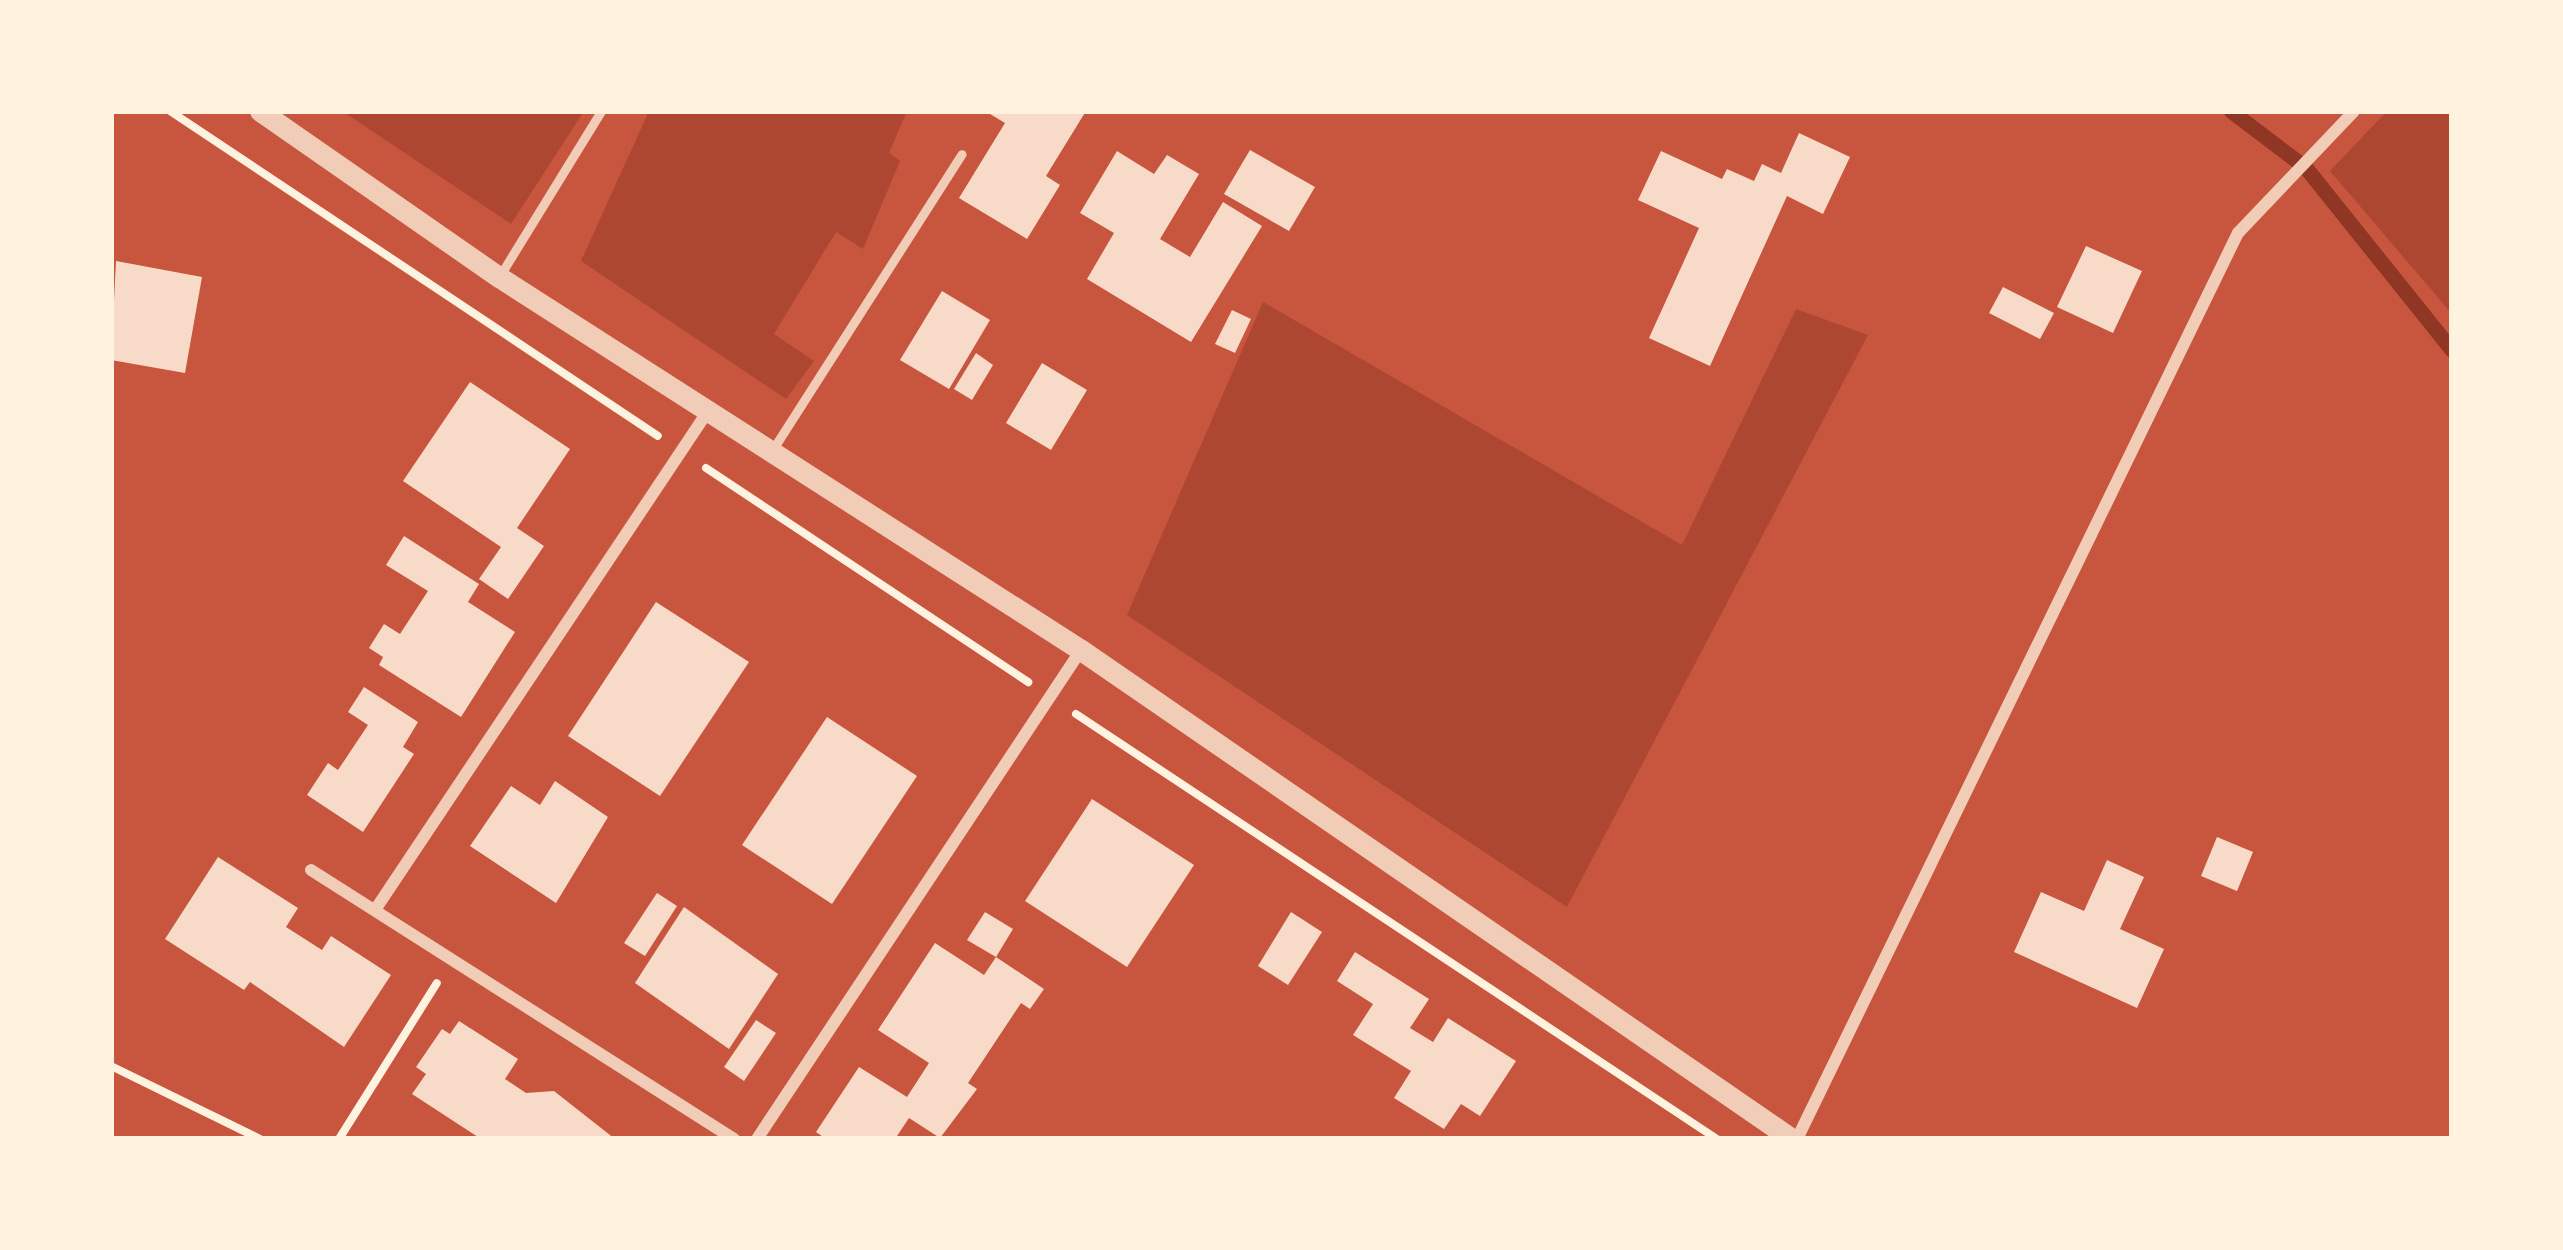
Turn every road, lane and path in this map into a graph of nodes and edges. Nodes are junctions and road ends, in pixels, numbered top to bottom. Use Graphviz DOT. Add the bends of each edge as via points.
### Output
graph roads {
  1 [pos="170,111"];
  2 [pos="260,111"];
  3 [pos="601,111"];
  4 [pos="2354,111"];
  5 [pos="962,154"];
  6 [pos="499,277"];
  7 [pos="710,407"];
  8 [pos="773,449"];
  9 [pos="680,451"];
  10 [pos="1081,650"];
  11 [pos="1047,694"];
  12 [pos="311,870"];
  13 [pos="377,907"];
  14 [pos="454,956"];
  15 [pos="111,1066"];
  16 [pos="260,1139"];
  17 [pos="339,1139"];
  18 [pos="734,1139"];
  19 [pos="757,1139"];
  20 [pos="1717,1139"];
  21 [pos="1795,1139"];
  1 -- 9 [label="path"];
  2 -- 6 [label="street"];
  3 -- 6 [label="lane"];
  4 -- 21 [label="street" via="2238,232"];
  5 -- 8 [label="lane"];
  6 -- 7 [label="street"];
  7 -- 8 [label="street"];
  7 -- 9 [label="street"];
  8 -- 10 [label="street"];
  9 -- 11 [label="path"];
  9 -- 13 [label="street"];
  10 -- 11 [label="street"];
  10 -- 21 [label="street"];
  11 -- 19 [label="street"];
  11 -- 20 [label="path"];
  12 -- 13 [label="street"];
  13 -- 14 [label="street"];
  14 -- 17 [label="path"];
  14 -- 18 [label="street"];
  15 -- 16 [label="path"];
}
